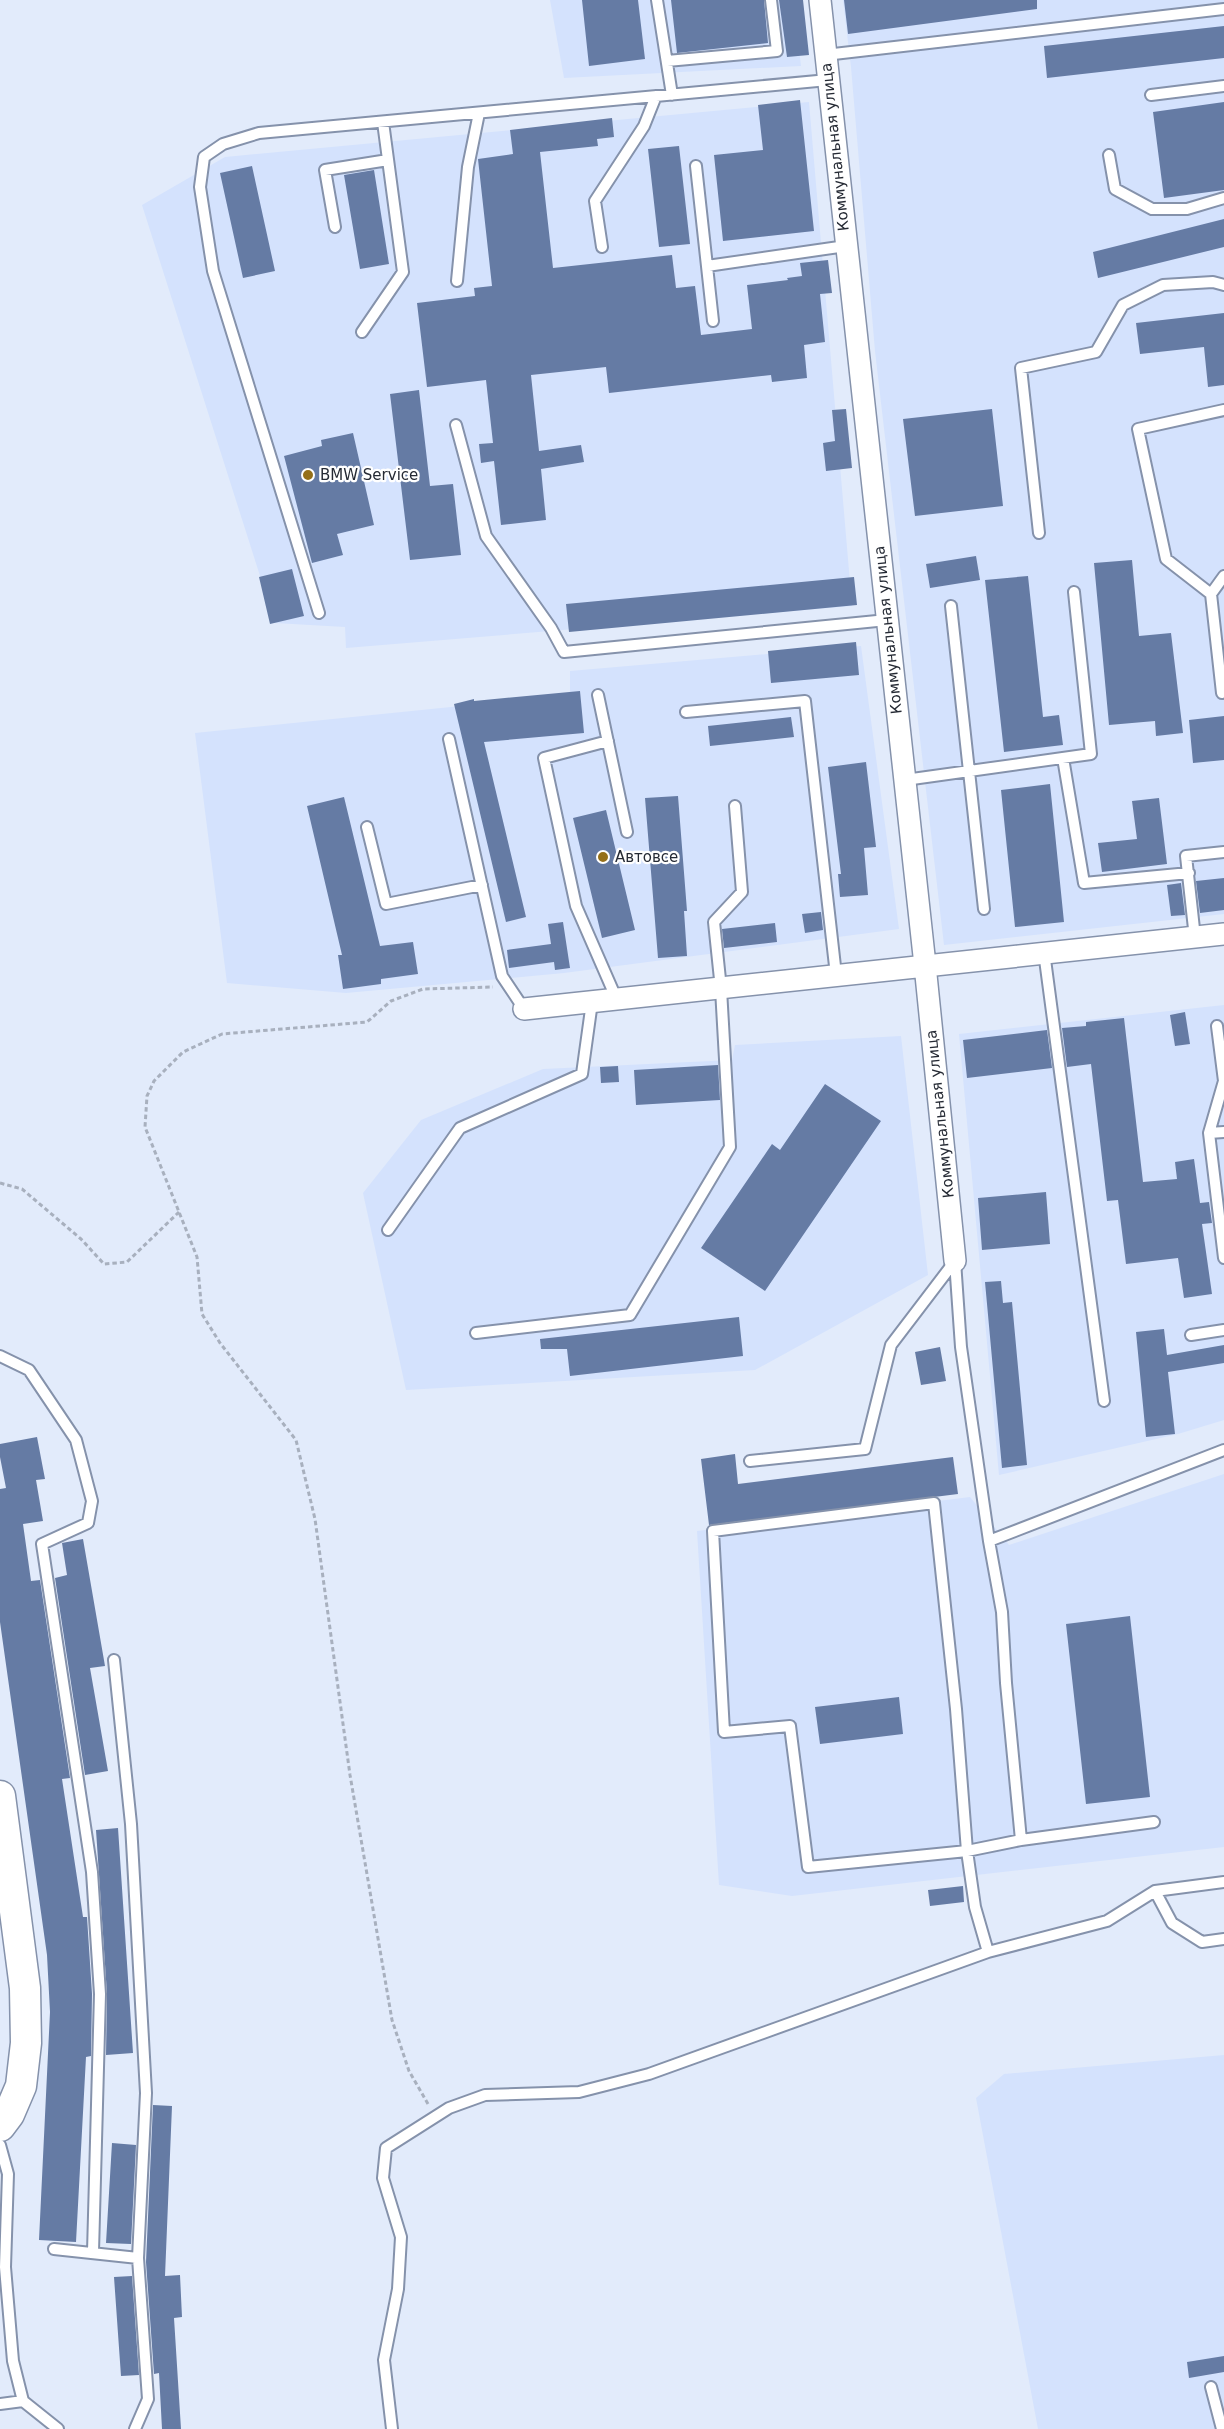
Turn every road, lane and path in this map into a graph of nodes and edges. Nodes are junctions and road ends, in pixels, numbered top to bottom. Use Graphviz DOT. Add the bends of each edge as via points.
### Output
graph roads {
  1 [pos="657,0"];
  2 [pos="771,0"];
  3 [pos="820,0"];
  4 [pos="1224,9"];
  5 [pos="825,55"];
  6 [pos="667,61"];
  7 [pos="828,80"];
  8 [pos="1224,87"];
  9 [pos="672,95"];
  10 [pos="1151,95"];
  11 [pos="656,96"];
  12 [pos="479,113"];
  13 [pos="383,122"];
  14 [pos="1109,155"];
  15 [pos="388,160"];
  16 [pos="696,166"];
  17 [pos="1224,198"];
  18 [pos="335,227"];
  19 [pos="846,246"];
  20 [pos="602,247"];
  21 [pos="707,266"];
  22 [pos="457,281"];
  23 [pos="1224,285"];
  24 [pos="713,321"];
  25 [pos="362,332"];
  26 [pos="1224,410"];
  27 [pos="456,425"];
  28 [pos="1039,533"];
  29 [pos="1224,576"];
  30 [pos="1074,592"];
  31 [pos="1211,594"];
  32 [pos="951,606"];
  33 [pos="319,614"];
  34 [pos="887,620"];
  35 [pos="1222,693"];
  36 [pos="598,695"];
  37 [pos="686,712"];
  38 [pos="448,739"];
  39 [pos="608,741"];
  40 [pos="1063,758"];
  41 [pos="969,771"];
  42 [pos="905,780"];
  43 [pos="735,806"];
  44 [pos="367,827"];
  45 [pos="627,831"];
  46 [pos="1224,852"];
  47 [pos="1189,873"];
  48 [pos="482,885"];
  49 [pos="984,909"];
  50 [pos="1224,934"];
  51 [pos="1195,938"];
  52 [pos="1044,952"];
  53 [pos="925,965"];
  54 [pos="836,975"];
  55 [pos="509,987"];
  56 [pos="721,989"];
  57 [pos="617,1000"];
  58 [pos="592,1002"];
  59 [pos="524,1009"];
  60 [pos="1217,1026"];
  61 [pos="1224,1132"];
  62 [pos="1209,1133"];
  63 [pos="0,1183"];
  64 [pos="179,1212"];
  65 [pos="1222,1229"];
  66 [pos="388,1230"];
  67 [pos="1224,1258"];
  68 [pos="954,1261"];
  69 [pos="1224,1330"];
  70 [pos="476,1333"];
  71 [pos="1191,1335"];
  72 [pos="0,1356"];
  73 [pos="1104,1401"];
  74 [pos="1224,1450"];
  75 [pos="750,1461"];
  76 [pos="989,1541"];
  77 [pos="114,1660"];
  78 [pos="0,1796"];
  79 [pos="1154,1822"];
  80 [pos="1021,1840"];
  81 [pos="967,1851"];
  82 [pos="1224,1882"];
  83 [pos="1155,1891"];
  84 [pos="8,1912"];
  85 [pos="1224,1939"];
  86 [pos="988,1952"];
  87 [pos="435,2117"];
  88 [pos="0,2126"];
  89 [pos="0,2145"];
  90 [pos="54,2249"];
  91 [pos="93,2252"];
  92 [pos="138,2258"];
  93 [pos="1211,2387"];
  94 [pos="23,2401"];
  95 [pos="0,2404"];
  96 [pos="58,2429"];
  97 [pos="135,2429"];
  98 [pos="392,2429"];
  99 [pos="1222,2429"];
  1 -- 6 [label="lane"];
  2 -- 6 [label="lane" via="777,51"];
  3 -- 5 [label="street, Коммунальная улица"];
  4 -- 5 [label="lane"];
  5 -- 7 [label="street, Коммунальная улица"];
  6 -- 9 [label="lane"];
  7 -- 9 [label="lane"];
  7 -- 19 [label="street, Коммунальная улица"];
  8 -- 10 [label="lane"];
  9 -- 11 [label="lane"];
  11 -- 12 [label="lane"];
  11 -- 20 [label="lane" via="644,126 595,201"];
  12 -- 13 [label="lane"];
  12 -- 22 [label="lane" via="468,167"];
  13 -- 15 [label="lane"];
  13 -- 33 [label="lane" via="259,133 223,144 204,157 200,187 213,271"];
  14 -- 17 [label="lane" via="1115,189 1152,209 1187,209"];
  15 -- 18 [label="lane" via="325,170"];
  15 -- 25 [label="lane" via="403,272"];
  16 -- 21 [label="lane"];
  19 -- 21 [label="lane"];
  19 -- 34 [label="street, Коммунальная улица"];
  21 -- 24 [label="lane"];
  23 -- 28 [label="lane" via="1163,285 1123,305 1096,352 1021,368"];
  26 -- 31 [label="lane" via="1138,429 1166,559"];
  27 -- 34 [label="lane" via="486,536 564,652"];
  29 -- 31 [label="lane"];
  30 -- 40 [label="lane" via="1091,754"];
  31 -- 35 [label="lane"];
  32 -- 41 [label="lane"];
  34 -- 42 [label="street, Коммунальная улица"];
  36 -- 39 [label="lane"];
  37 -- 54 [label="lane" via="805,701"];
  38 -- 48 [label="lane"];
  39 -- 45 [label="lane"];
  39 -- 57 [label="lane" via="544,758 576,906"];
  40 -- 41 [label="lane"];
  40 -- 47 [label="lane" via="1084,883"];
  41 -- 42 [label="lane"];
  41 -- 49 [label="lane"];
  42 -- 53 [label="street, Коммунальная улица"];
  43 -- 56 [label="lane" via="741,892 714,922"];
  44 -- 48 [label="lane" via="386,904"];
  46 -- 47 [label="lane" via="1186,856"];
  47 -- 51 [label="lane"];
  48 -- 55 [label="lane" via="502,976"];
  50 -- 51 [label="street"];
  51 -- 52 [label="street"];
  52 -- 53 [label="street"];
  52 -- 73 [label="lane"];
  53 -- 54 [label="street"];
  53 -- 68 [label="street, Коммунальная улица"];
  54 -- 56 [label="street"];
  55 -- 59 [label="lane"];
  55 -- 64 [label="path" via="423,989 391,1001 367,1022 222,1034 183,1052 154,1081 147,1096 145,1127"];
  56 -- 57 [label="street"];
  56 -- 70 [label="lane" via="730,1147 630,1316"];
  57 -- 58 [label="street"];
  58 -- 59 [label="street"];
  58 -- 66 [label="lane" via="582,1074 460,1128"];
  60 -- 62 [label="lane" via="1224,1081"];
  61 -- 62 [label="lane"];
  62 -- 65 [label="lane"];
  63 -- 64 [label="path" via="22,1189 104,1264 128,1262"];
  64 -- 87 [label="path" via="197,1257 202,1314 296,1440 315,1519 350,1775 392,2020 409,2071"];
  65 -- 67 [label="lane"];
  68 -- 75 [label="lane" via="891,1345 865,1449"];
  68 -- 76 [label="lane" via="961,1347"];
  69 -- 71 [label="lane"];
  72 -- 91 [label="lane" via="29,1370 76,1440 92,1501 88,1523 42,1544 92,1872 100,1994"];
  74 -- 76 [label="lane"];
  76 -- 80 [label="lane" via="1002,1612"];
  77 -- 92 [label="lane" via="131,1824 146,2093"];
  78 -- 84 [label="main road"];
  79 -- 80 [label="lane"];
  80 -- 81 [label="lane"];
  81 -- 81 [label="lane" via="934,1503 713,1531 724,1732 790,1726 808,1867"];
  81 -- 86 [label="lane" via="975,1907"];
  82 -- 83 [label="lane"];
  83 -- 85 [label="lane" via="1172,1923 1202,1942"];
  83 -- 86 [label="lane" via="1107,1921"];
  84 -- 88 [label="main road" via="25,1988 26,2043 21,2086"];
  86 -- 87 [label="lane" via="649,2074 579,2092 485,2096"];
  87 -- 98 [label="lane" via="387,2148 383,2178 401,2237 398,2289 384,2360"];
  89 -- 94 [label="lane" via="8,2174 5,2267 13,2361"];
  90 -- 91 [label="lane"];
  91 -- 92 [label="lane"];
  92 -- 97 [label="lane" via="148,2399"];
  93 -- 99 [label="lane"];
  94 -- 95 [label="lane"];
  94 -- 96 [label="lane"];
}
